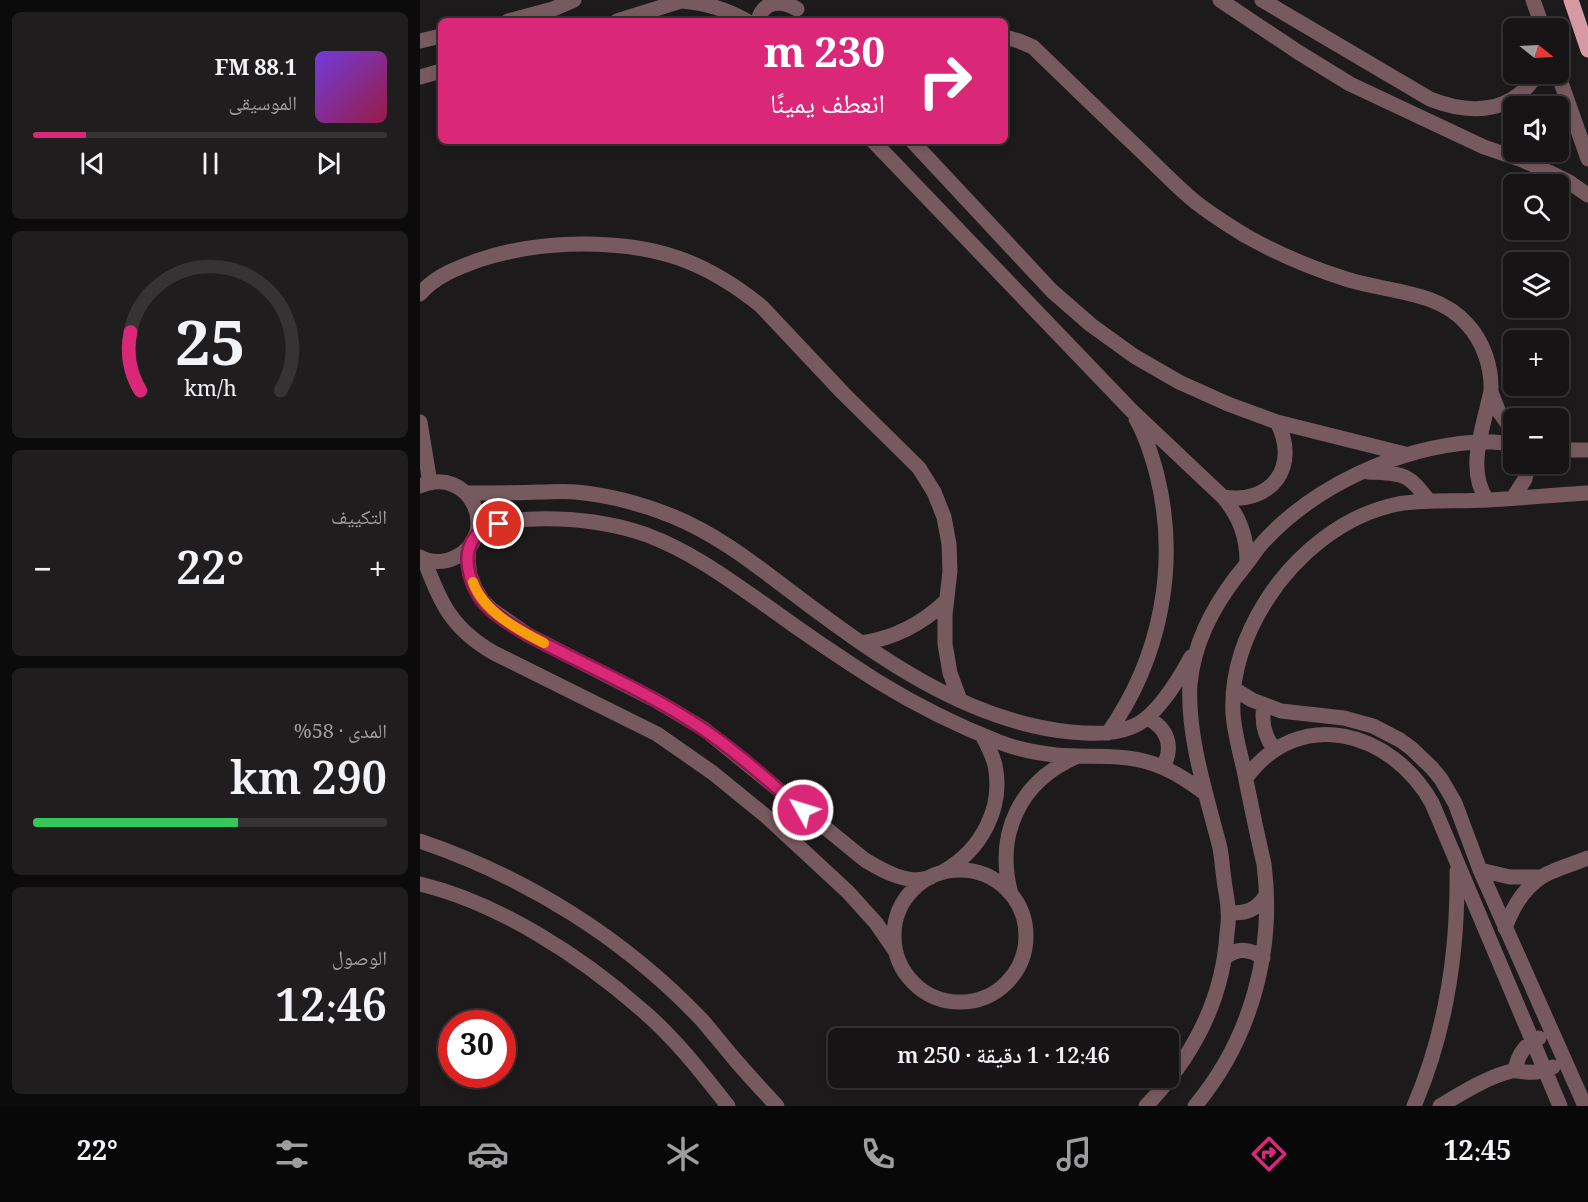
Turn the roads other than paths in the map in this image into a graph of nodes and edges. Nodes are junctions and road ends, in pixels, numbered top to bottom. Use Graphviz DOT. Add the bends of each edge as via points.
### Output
graph roads {
  1 [pos="573,0"];
  2 [pos="1262,0"];
  3 [pos="1533,0"];
  4 [pos="1571,0"];
  5 [pos="683,1"];
  6 [pos="1228,2"];
  7 [pos="798,10"];
  8 [pos="519,18"];
  9 [pos="627,18"];
  10 [pos="741,18"];
  11 [pos="759,18"];
  12 [pos="1539,18"];
  13 [pos="438,37"];
  14 [pos="1008,39"];
  15 [pos="420,41"];
  16 [pos="1588,50"];
  17 [pos="438,72"];
  18 [pos="420,77"];
  19 [pos="1530,84"];
  20 [pos="1562,84"];
  21 [pos="1516,96"];
  22 [pos="1503,104"];
  23 [pos="876,144"];
  24 [pos="915,144"];
  25 [pos="1503,151"];
  26 [pos="1588,159"];
  27 [pos="1536,162"];
  28 [pos="1588,195"];
  29 [pos="420,294"];
  30 [pos="1491,392"];
  31 [pos="1132,411"];
  32 [pos="1503,419"];
  33 [pos="420,422"];
  34 [pos="1277,422"];
  35 [pos="1480,442"];
  36 [pos="1503,443"];
  37 [pos="1569,450"];
  38 [pos="1588,450"];
  39 [pos="1405,454"];
  40 [pos="1362,472"];
  41 [pos="1526,474"];
  42 [pos="425,484"];
  43 [pos="506,493"];
  44 [pos="1588,493"];
  45 [pos="467,494"];
  46 [pos="1223,497"];
  47 [pos="1513,498"];
  48 [pos="1487,500"];
  49 [pos="1429,501"];
  50 [pos="510,520"];
  51 [pos="472,542"];
  52 [pos="422,558"];
  53 [pos="1247,563"];
  54 [pos="946,601"];
  55 [pos="862,643"];
  56 [pos="1196,650"];
  57 [pos="1234,689"];
  58 [pos="960,700"];
  59 [pos="1264,705"];
  60 [pos="1147,718"];
  61 [pos="1108,733"];
  62 [pos="982,735"];
  63 [pos="1274,749"];
  64 [pos="1079,756"];
  65 [pos="1163,767"];
  66 [pos="1246,778"];
  67 [pos="1206,794"];
  68 [pos="420,834"];
  69 [pos="420,841"];
  70 [pos="444,849"];
  71 [pos="1588,858"];
  72 [pos="1457,862"];
  73 [pos="1480,870"];
  74 [pos="936,875"];
  75 [pos="1540,877"];
  76 [pos="420,885"];
  77 [pos="1011,894"];
  78 [pos="1266,895"];
  79 [pos="1228,912"];
  80 [pos="1505,928"];
  81 [pos="896,952"];
  82 [pos="1226,957"];
  83 [pos="1263,958"];
  84 [pos="1553,1036"];
  85 [pos="1532,1041"];
  86 [pos="1564,1060"];
  87 [pos="1515,1070"];
  88 [pos="1545,1071"];
  89 [pos="728,1106"];
  90 [pos="777,1106"];
  91 [pos="1146,1106"];
  92 [pos="1194,1106"];
  93 [pos="1414,1106"];
  94 [pos="1440,1106"];
  95 [pos="1560,1106"];
  96 [pos="1585,1106"];
  1 -- 8 [label="street"];
  2 -- 22 [label="street" via="1430,99 1459,108"];
  3 -- 12 [label="street"];
  4 -- 16 [label="main road"];
  5 -- 9 [label="street"];
  5 -- 10 [label="street" via="717,7"];
  6 -- 25 [label="street" via="1350,84 1484,147"];
  7 -- 11 [label="street" via="785,2 770,4"];
  13 -- 15 [label="street"];
  14 -- 30 [label="street" via="1033,47 1193,200 1228,225 1305,264 1366,285 1432,300 1456,314 1482,348"];
  17 -- 18 [label="street"];
  19 -- 21 [label="street"];
  20 -- 26 [label="street"];
  23 -- 31 [label="street"];
  24 -- 34 [label="street" via="1052,291 1105,336 1179,382"];
  27 -- 28 [label="street"];
  29 -- 54 [label="street" via="437,278 462,266 517,250 567,244 651,250 717,275 761,306 919,468 936,498 947,531 950,557"];
  30 -- 32 [label="street"];
  30 -- 35 [label="street"];
  31 -- 46 [label="street"];
  31 -- 61 [label="street" via="1159,484 1165,524 1165,573 1150,651 1131,697"];
  33 -- 42 [label="street"];
  34 -- 39 [label="street"];
  34 -- 46 [label="street" via="1286,447 1281,473 1262,493 1250,498"];
  35 -- 36 [label="street"];
  35 -- 39 [label="street"];
  35 -- 48 [label="street" via="1478,483"];
  37 -- 38 [label="street"];
  39 -- 40 [label="street"];
  40 -- 49 [label="street" via="1402,475 1414,482"];
  40 -- 53 [label="street" via="1304,506"];
  41 -- 47 [label="street"];
  42 -- 45 [label="street" via="450,483"];
  43 -- 45 [label="street"];
  43 -- 50 [label="street" via="501,507"];
  43 -- 55 [label="street" via="574,492 625,501 672,516 729,546"];
  44 -- 47 [label="street"];
  45 -- 51 [label="street" via="477,510"];
  46 -- 53 [label="street" via="1245,534"];
  47 -- 48 [label="street"];
  48 -- 49 [label="street"];
  49 -- 57 [label="street" via="1364,514 1305,554 1281,580 1253,623 1235,672"];
  50 -- 51 [label="street" via="493,526"];
  50 -- 62 [label="street" via="594,522 668,544 709,566 878,681 941,718"];
  51 -- 52 [label="street" via="452,559 438,562"];
  51 -- 74 [label="street" via="468,561 472,582 492,610 528,635 704,729 870,864 923,881"];
  52 -- 81 [label="street" via="445,608 466,634 494,653 657,734 704,766 767,817 848,892 876,922"];
  53 -- 56 [label="street" via="1211,615"];
  54 -- 55 [label="street" via="914,626 889,638"];
  54 -- 58 [label="street" via="945,644"];
  55 -- 58 [label="street"];
  56 -- 60 [label="street"];
  56 -- 67 [label="street" via="1189,711"];
  57 -- 59 [label="street"];
  57 -- 66 [label="street" via="1233,713"];
  58 -- 61 [label="street" via="1031,726"];
  59 -- 63 [label="street" via="1264,728"];
  59 -- 73 [label="street" via="1281,711 1358,721 1412,748 1449,790"];
  60 -- 61 [label="street"];
  60 -- 65 [label="street" via="1166,735 1169,751"];
  62 -- 64 [label="street" via="1038,752"];
  62 -- 74 [label="street" via="997,781 992,813 972,849"];
  63 -- 66 [label="street"];
  63 -- 72 [label="street" via="1298,738 1326,735 1355,739 1383,750 1425,790"];
  64 -- 65 [label="street" via="1126,757"];
  64 -- 77 [label="street" via="1042,777 1016,811 1005,852"];
  65 -- 67 [label="street"];
  66 -- 78 [label="street" via="1264,864"];
  67 -- 79 [label="street" via="1220,847"];
  68 -- 70 [label="street"];
  69 -- 70 [label="street"];
  70 -- 90 [label="street" via="549,898 593,927 655,975"];
  71 -- 75 [label="street"];
  72 -- 85 [label="street"];
  72 -- 93 [label="street" via="1455,948 1449,990 1440,1032"];
  73 -- 75 [label="street" via="1510,877"];
  73 -- 80 [label="street"];
  74 -- 77 [label="street" via="960,870 979,873"];
  74 -- 81 [label="street" via="908,895 900,908 894,937"];
  75 -- 80 [label="street" via="1519,900"];
  76 -- 89 [label="street" via="472,902 528,927 589,967 644,1011 697,1066"];
  77 -- 81 [label="street" via="1025,927 1024,951 1015,973 988,996 956,1002 927,994 910,980"];
  78 -- 79 [label="street" via="1254,909"];
  78 -- 83 [label="street"];
  79 -- 82 [label="street"];
  80 -- 84 [label="street"];
  82 -- 83 [label="street" via="1247,950"];
  82 -- 91 [label="street" via="1215,998 1196,1039 1173,1076"];
  83 -- 92 [label="street" via="1241,1034 1211,1087"];
  84 -- 85 [label="street"];
  84 -- 86 [label="street"];
  85 -- 87 [label="street" via="1520,1054"];
  85 -- 88 [label="street"];
  86 -- 88 [label="street"];
  86 -- 96 [label="street"];
  87 -- 88 [label="street"];
  87 -- 94 [label="street"];
  88 -- 95 [label="street"];
}
